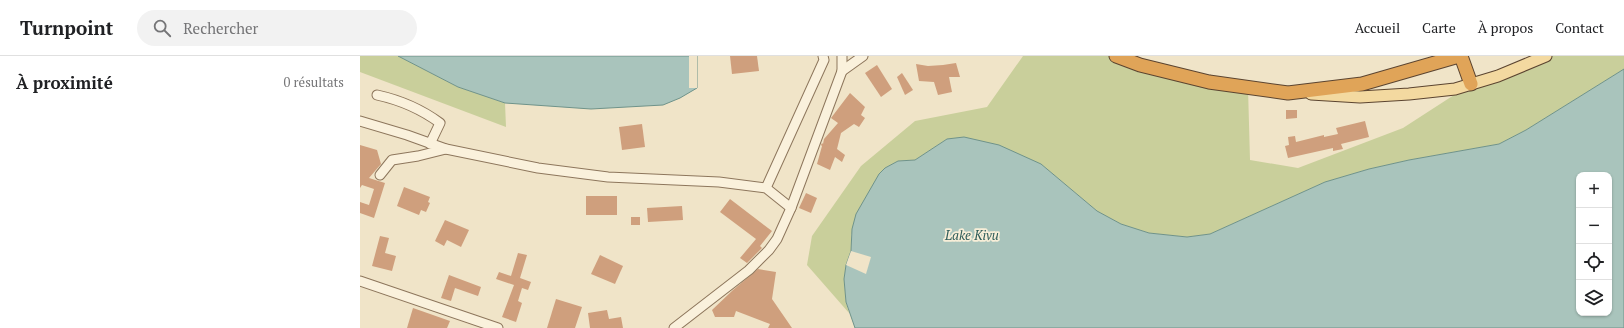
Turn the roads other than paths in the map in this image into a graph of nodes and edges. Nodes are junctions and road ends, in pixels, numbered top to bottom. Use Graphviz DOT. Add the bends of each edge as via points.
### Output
graph roads {
  1 [pos="833,56"];
  2 [pos="842,56"];
  3 [pos="863,56"];
  4 [pos="1116,56"];
  5 [pos="1460,56"];
  6 [pos="1546,56"];
  7 [pos="824,58"];
  8 [pos="842,70"];
  9 [pos="1471,84"];
  10 [pos="1288,93"];
  11 [pos="377,95"];
  12 [pos="360,122"];
  13 [pos="430,144"];
  14 [pos="446,149"];
  15 [pos="380,174"];
  16 [pos="766,188"];
  17 [pos="791,208"];
  18 [pos="360,281"];
  19 [pos="498,328"];
  20 [pos="674,328"];
  1 -- 7 [label="street"];
  2 -- 8 [label="street"];
  3 -- 8 [label="street"];
  4 -- 10 [label="highway" via="1140,65 1209,82"];
  5 -- 9 [label="highway"];
  5 -- 10 [label="highway" via="1362,84"];
  6 -- 9 [label="main road"];
  7 -- 16 [label="street"];
  8 -- 17 [label="street"];
  9 -- 10 [label="main road" via="1455,89 1360,97"];
  11 -- 13 [label="street" via="395,99 426,113 440,124"];
  12 -- 13 [label="street" via="407,134"];
  13 -- 14 [label="street"];
  14 -- 15 [label="street" via="392,160"];
  14 -- 16 [label="street" via="538,168 608,177 719,182"];
  16 -- 17 [label="street"];
  17 -- 20 [label="street" via="770,250 749,270"];
  18 -- 19 [label="street"];
}
